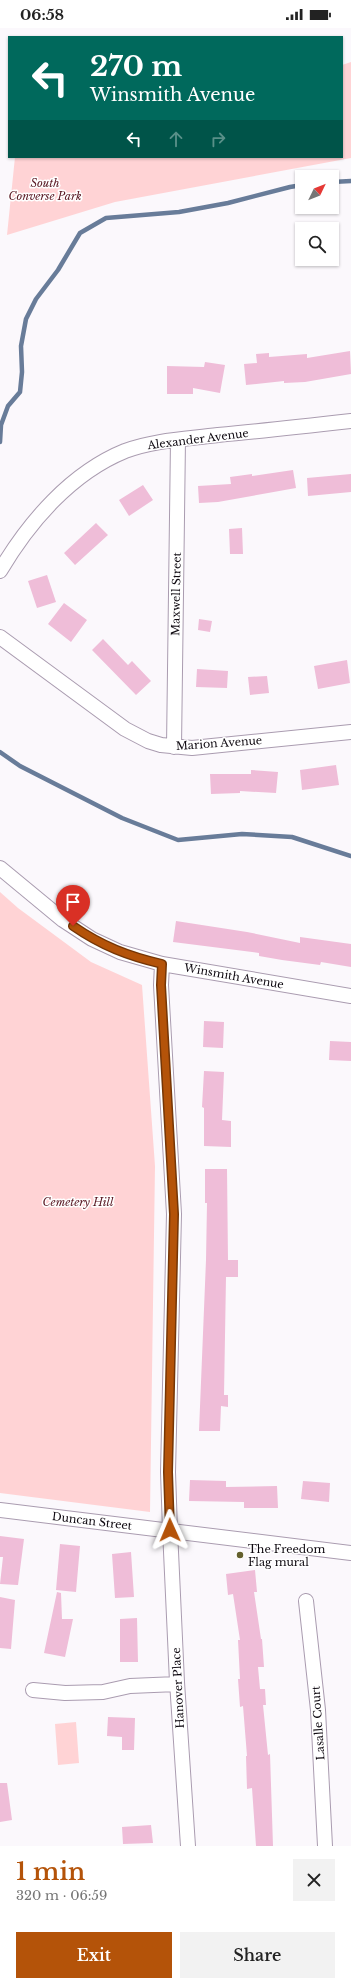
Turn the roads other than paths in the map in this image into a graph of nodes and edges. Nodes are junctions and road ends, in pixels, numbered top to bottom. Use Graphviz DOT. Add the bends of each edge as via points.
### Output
graph roads {
  1 [pos="351,421"];
  2 [pos="178,440"];
  3 [pos="0,571"];
  4 [pos="0,637"];
  5 [pos="351,732"];
  6 [pos="174,747"];
  7 [pos="0,868"];
  8 [pos="162,964"];
  9 [pos="351,996"];
  10 [pos="0,1510"];
  11 [pos="170,1530"];
  12 [pos="351,1553"];
  13 [pos="306,1601"];
  14 [pos="177,1684"];
  15 [pos="33,1690"];
  16 [pos="188,1846"];
  17 [pos="325,1846"];
  1 -- 2 [label="street, Alexander Avenue"];
  2 -- 3 [label="street, Alexander Avenue" via="148,444 125,451 103,462 42,513"];
  2 -- 6 [label="street, Maxwell Street"];
  4 -- 6 [label="street, Marion Avenue" via="136,736"];
  5 -- 6 [label="street, Marion Avenue" via="192,748"];
  7 -- 8 [label="street, Winsmith Avenue" via="63,920 92,939 120,952"];
  8 -- 9 [label="street, Winsmith Avenue"];
  8 -- 11 [label="street, Hanover Place" via="161,985 174,1214 168,1472"];
  10 -- 11 [label="street, Duncan Street"];
  11 -- 12 [label="street, Duncan Street"];
  11 -- 14 [label="street, Hanover Place"];
  13 -- 17 [label="street, Lasalle Court" via="318,1710"];
  14 -- 15 [label="street" via="130,1686 103,1692 65,1693"];
  14 -- 16 [label="street, Hanover Place"];
}
